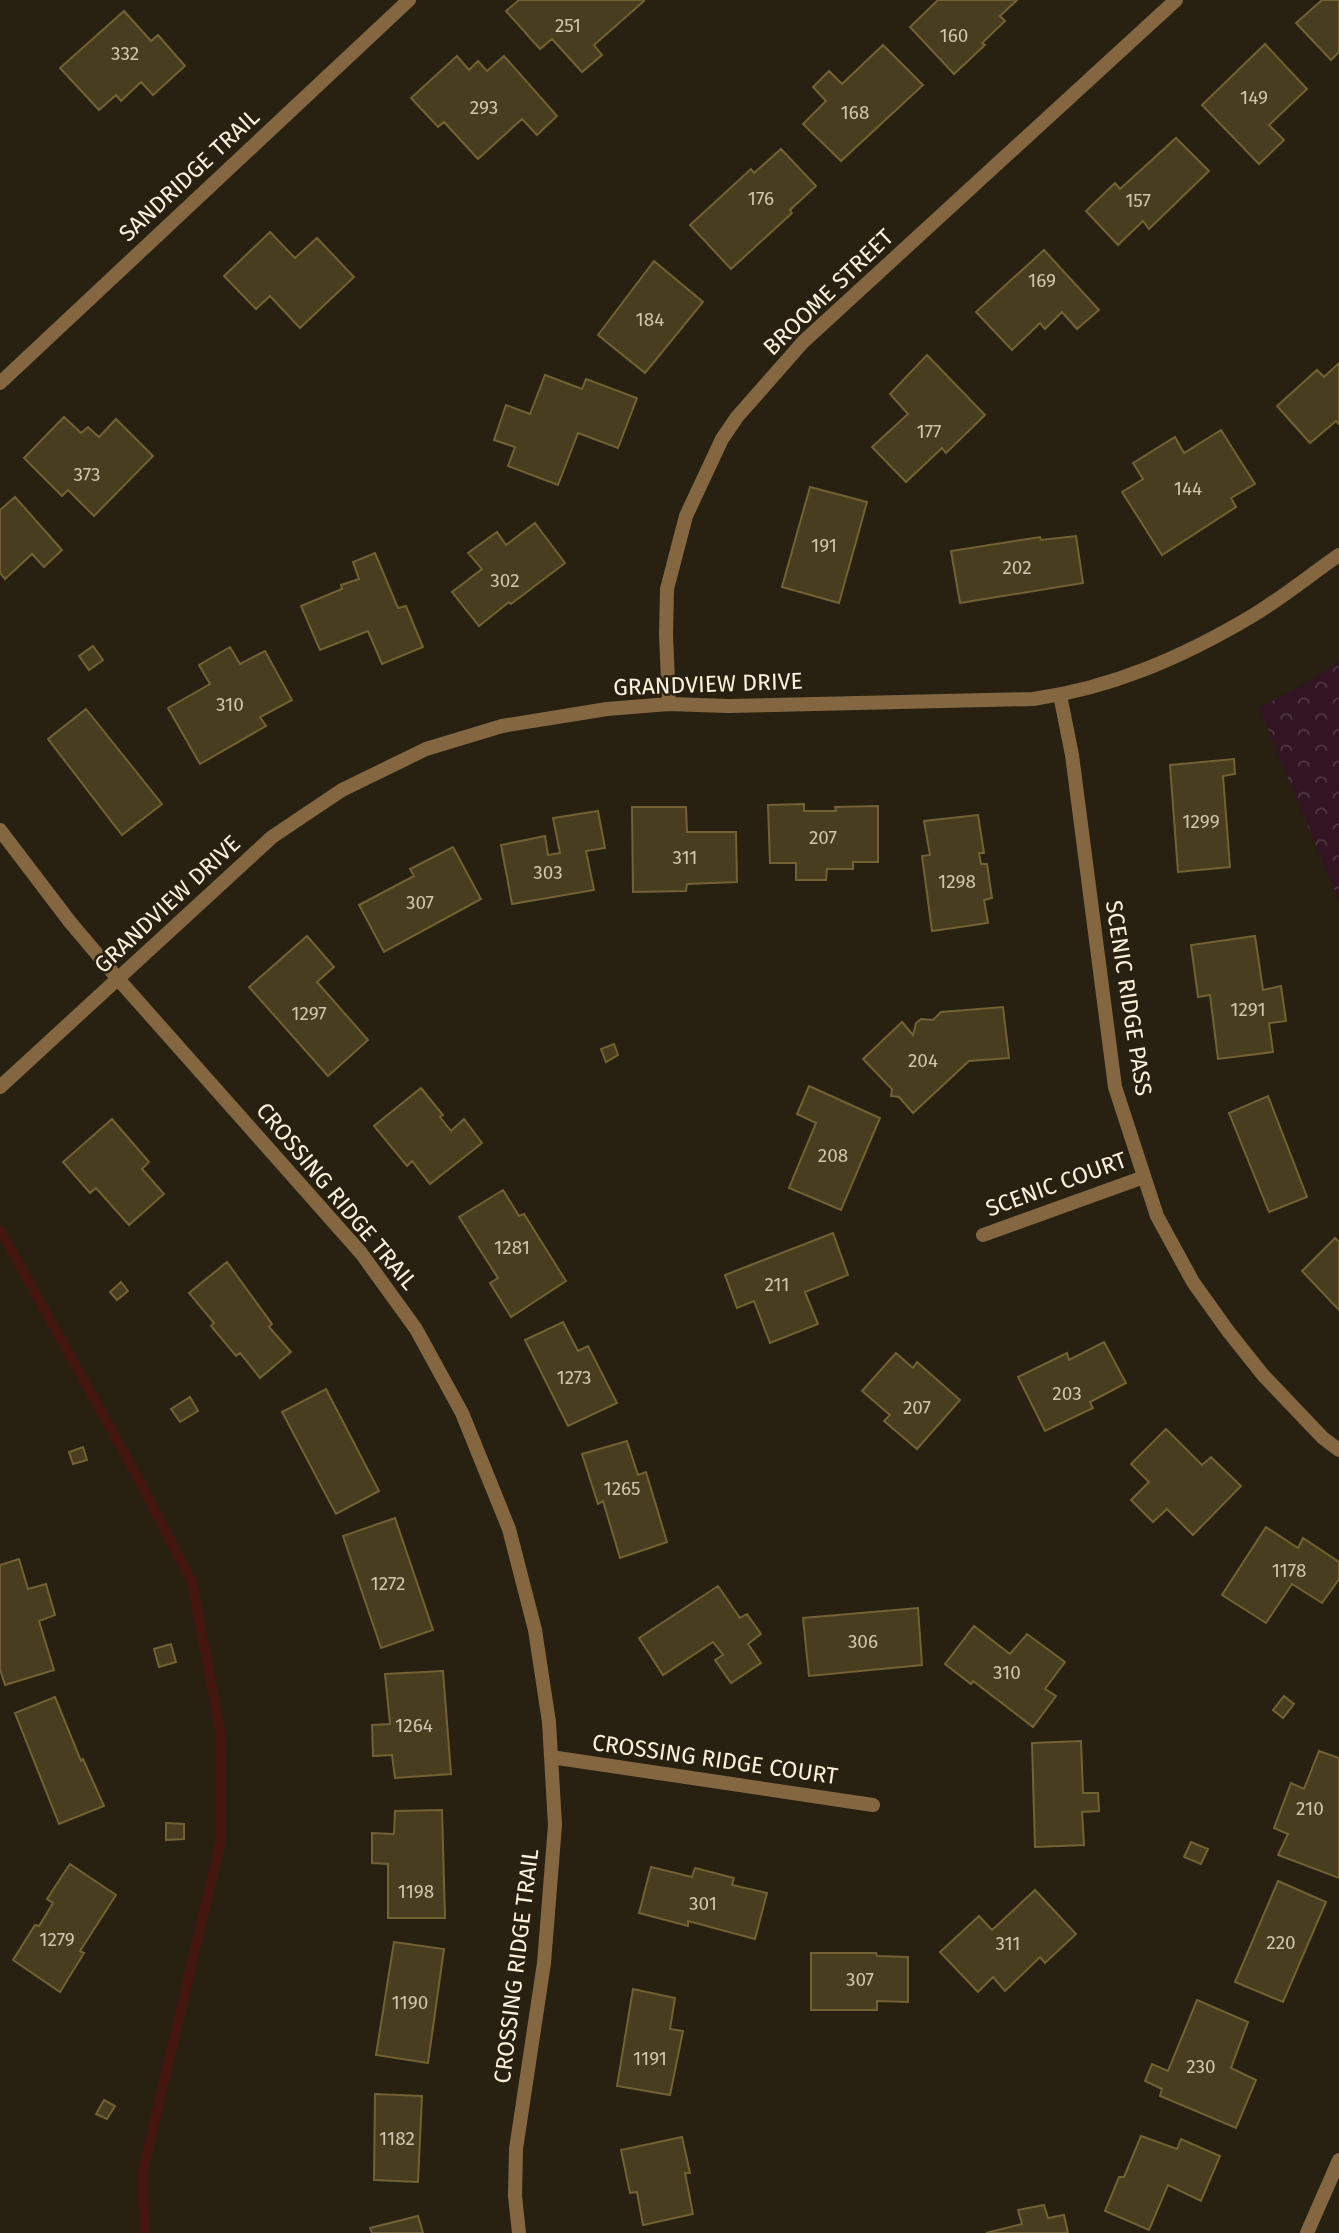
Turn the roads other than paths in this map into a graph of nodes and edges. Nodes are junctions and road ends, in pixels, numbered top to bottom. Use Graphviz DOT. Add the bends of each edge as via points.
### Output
graph roads {
  1 [pos="409,0"];
  2 [pos="1176,0"];
  3 [pos="0,383"];
  4 [pos="1339,555"];
  5 [pos="1060,695"];
  6 [pos="668,704"];
  7 [pos="0,830"];
  8 [pos="119,980"];
  9 [pos="0,1087"];
  10 [pos="1144,1177"];
  11 [pos="983,1235"];
  12 [pos="1339,1450"];
  13 [pos="551,1757"];
  14 [pos="873,1805"];
  15 [pos="1339,2160"];
  16 [pos="519,2233"];
  17 [pos="1307,2233"];
  1 -- 3 [label="street, SANDRIDGE TRAIL"];
  2 -- 6 [label="street, BROOME STREET" via="803,342 737,417 686,516 667,589"];
  4 -- 5 [label="street, GRANDVIEW DRIVE" via="1254,615 1175,658"];
  5 -- 6 [label="street, GRANDVIEW DRIVE"];
  5 -- 10 [label="street, SCENIC RIDGE PASS" via="1072,755 1115,1087"];
  6 -- 8 [label="street, GRANDVIEW DRIVE" via="502,726 426,749 342,790 272,837"];
  7 -- 8 [label="street, CROSSING RIDGE TRAIL"];
  8 -- 9 [label="street, GRANDVIEW DRIVE"];
  8 -- 13 [label="street, CROSSING RIDGE TRAIL" via="361,1253 422,1341 462,1413 509,1529 535,1630"];
  10 -- 11 [label="street, SCENIC COURT"];
  10 -- 12 [label="street, SCENIC RIDGE PASS" via="1157,1216 1207,1302 1263,1375"];
  13 -- 14 [label="street, CROSSING RIDGE COURT"];
  13 -- 16 [label="street, CROSSING RIDGE TRAIL" via="555,1825 544,1963 516,2149"];
  15 -- 17 [label="street"];
}
